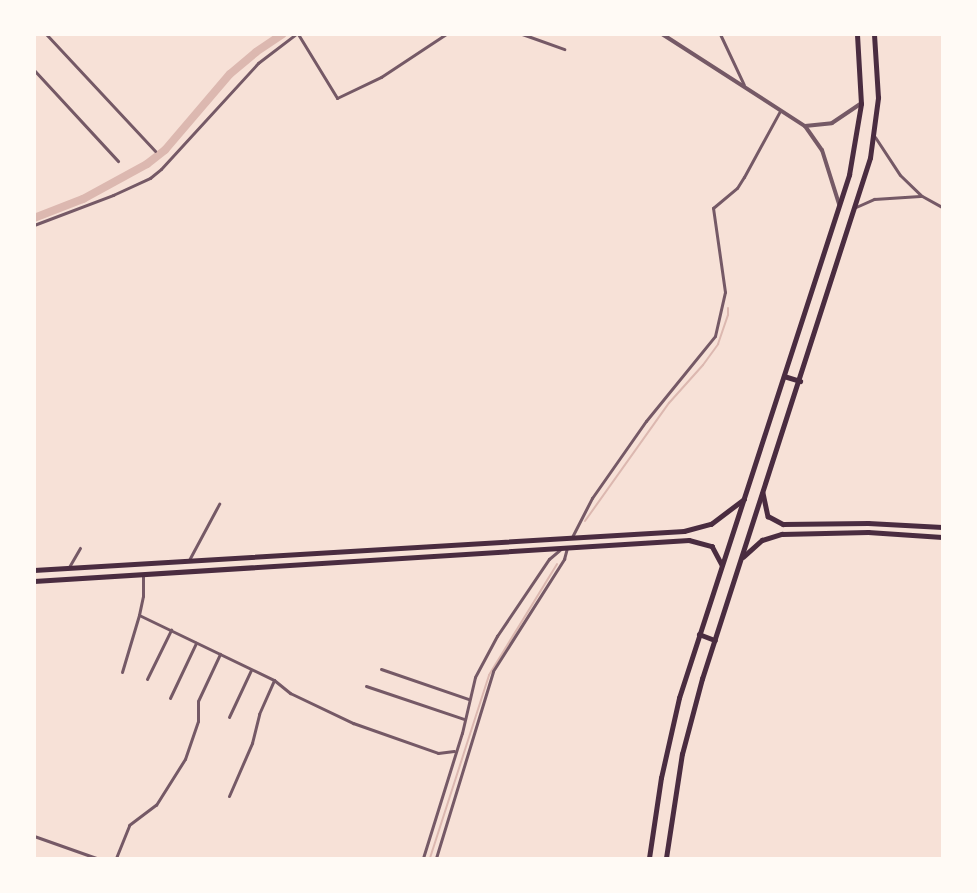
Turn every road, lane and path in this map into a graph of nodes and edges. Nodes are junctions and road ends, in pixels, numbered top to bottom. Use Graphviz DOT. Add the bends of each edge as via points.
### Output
graph roads {
  1 [pos="46,34"];
  2 [pos="297,34"];
  3 [pos="446,34"];
  4 [pos="522,34"];
  5 [pos="662,34"];
  6 [pos="720,34"];
  7 [pos="857,34"];
  8 [pos="874,34"];
  9 [pos="438,36"];
  10 [pos="564,49"];
  11 [pos="34,70"];
  12 [pos="744,85"];
  13 [pos="861,104"];
  14 [pos="780,110"];
  15 [pos="805,126"];
  16 [pos="875,137"];
  17 [pos="155,151"];
  18 [pos="118,161"];
  19 [pos="922,196"];
  20 [pos="840,207"];
  21 [pos="856,207"];
  22 [pos="942,207"];
  23 [pos="34,225"];
  24 [pos="784,376"];
  25 [pos="800,381"];
  26 [pos="763,491"];
  27 [pos="744,499"];
  28 [pos="219,504"];
  29 [pos="942,527"];
  30 [pos="572,537"];
  31 [pos="942,537"];
  32 [pos="405,547"];
  33 [pos="567,547"];
  34 [pos="80,548"];
  35 [pos="406,557"];
  36 [pos="741,559"];
  37 [pos="189,560"];
  38 [pos="722,565"];
  39 [pos="68,568"];
  40 [pos="34,570"];
  41 [pos="143,574"];
  42 [pos="34,581"];
  43 [pos="140,615"];
  44 [pos="171,630"];
  45 [pos="699,634"];
  46 [pos="715,640"];
  47 [pos="196,643"];
  48 [pos="220,654"];
  49 [pos="251,669"];
  50 [pos="381,669"];
  51 [pos="122,672"];
  52 [pos="147,679"];
  53 [pos="274,680"];
  54 [pos="366,686"];
  55 [pos="170,698"];
  56 [pos="468,699"];
  57 [pos="229,717"];
  58 [pos="464,720"];
  59 [pos="454,751"];
  60 [pos="229,796"];
  61 [pos="34,836"];
  62 [pos="96,858"];
  63 [pos="116,858"];
  64 [pos="423,858"];
  65 [pos="436,858"];
  66 [pos="649,858"];
  67 [pos="666,858"];
  1 -- 17 [label="street"];
  2 -- 9 [label="street" via="337,98 381,77"];
  2 -- 23 [label="street" via="258,63 150,178"];
  3 -- 9 [label="street"];
  4 -- 10 [label="street"];
  5 -- 12 [label="street"];
  6 -- 12 [label="street"];
  7 -- 13 [label="main road"];
  8 -- 16 [label="main road" via="878,98"];
  11 -- 18 [label="street"];
  12 -- 14 [label="street"];
  13 -- 15 [label="street" via="832,123"];
  13 -- 20 [label="main road" via="854,154"];
  14 -- 15 [label="street"];
  14 -- 30 [label="street" via="741,183 713,208 725,292 715,336 646,421 592,498"];
  15 -- 20 [label="street" via="822,150"];
  16 -- 19 [label="street" via="900,175"];
  16 -- 21 [label="main road"];
  19 -- 21 [label="street" via="883,198"];
  19 -- 22 [label="street"];
  20 -- 24 [label="main road"];
  21 -- 25 [label="main road"];
  24 -- 25 [label="main road"];
  24 -- 27 [label="main road"];
  25 -- 26 [label="main road"];
  26 -- 29 [label="main road" via="765,511 777,523"];
  26 -- 36 [label="main road"];
  27 -- 30 [label="main road" via="722,518 699,528"];
  27 -- 38 [label="main road"];
  28 -- 37 [label="street"];
  30 -- 32 [label="main road"];
  30 -- 33 [label="main road"];
  31 -- 36 [label="main road" via="868,532 782,534 762,540"];
  32 -- 35 [label="main road"];
  32 -- 37 [label="main road"];
  33 -- 35 [label="main road"];
  33 -- 38 [label="main road" via="698,540 717,551"];
  33 -- 56 [label="street" via="552,555 497,636"];
  33 -- 65 [label="street" via="564,559 489,681"];
  34 -- 39 [label="street"];
  35 -- 41 [label="main road"];
  36 -- 46 [label="main road"];
  37 -- 39 [label="main road"];
  38 -- 45 [label="main road"];
  39 -- 40 [label="main road"];
  41 -- 42 [label="main road"];
  41 -- 43 [label="street"];
  43 -- 44 [label="street"];
  43 -- 51 [label="street"];
  44 -- 47 [label="street"];
  44 -- 52 [label="street"];
  45 -- 46 [label="main road"];
  45 -- 66 [label="main road" via="666,751"];
  46 -- 67 [label="main road" via="688,727"];
  47 -- 48 [label="street"];
  47 -- 55 [label="street"];
  48 -- 49 [label="street"];
  48 -- 63 [label="street" via="198,701 198,721 185,759 156,805 129,825"];
  49 -- 53 [label="street"];
  49 -- 57 [label="street"];
  50 -- 56 [label="street"];
  53 -- 59 [label="street" via="290,693 353,723 438,753"];
  53 -- 60 [label="street"];
  54 -- 58 [label="street"];
  56 -- 58 [label="street"];
  58 -- 59 [label="street"];
  59 -- 64 [label="street" via="442,804"];
  61 -- 62 [label="street"];
}
